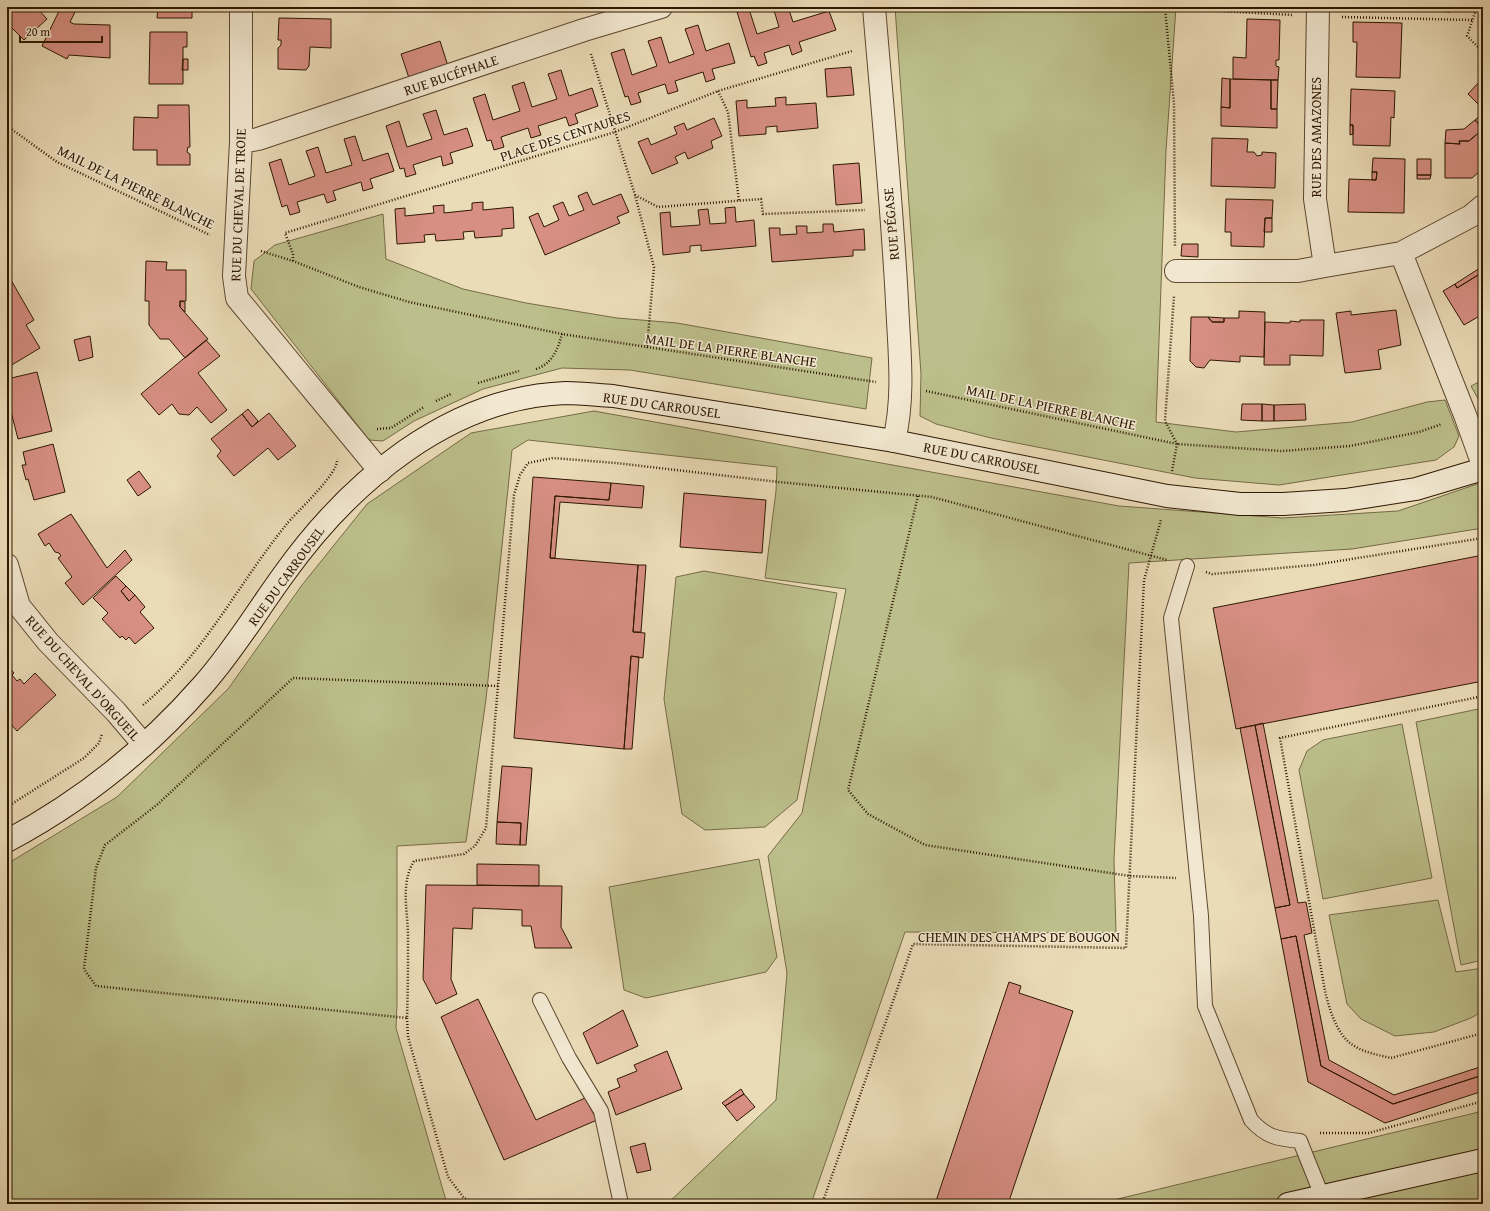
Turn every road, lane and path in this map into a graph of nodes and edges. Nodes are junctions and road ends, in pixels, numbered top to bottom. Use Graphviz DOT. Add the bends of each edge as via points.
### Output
graph roads {
  1 [pos="241,7"];
  2 [pos="661,7"];
  3 [pos="874,7"];
  4 [pos="1164,7"];
  5 [pos="1318,7"];
  6 [pos="1476,7"];
  7 [pos="1182,8"];
  8 [pos="1195,10"];
  9 [pos="584,30"];
  10 [pos="877,49"];
  11 [pos="1483,52"];
  12 [pos="718,91"];
  13 [pos="7,126"];
  14 [pos="615,132"];
  15 [pos="241,142"];
  16 [pos="635,195"];
  17 [pos="739,201"];
  18 [pos="1483,206"];
  19 [pos="890,209"];
  20 [pos="236,244"];
  21 [pos="1401,254"];
  22 [pos="292,261"];
  23 [pos="1325,266"];
  24 [pos="1176,271"];
  25 [pos="647,348"];
  26 [pos="900,386"];
  27 [pos="1466,415"];
  28 [pos="894,441"];
  29 [pos="1177,444"];
  30 [pos="1483,466"];
  31 [pos="1483,469"];
  32 [pos="380,471"];
  33 [pos="918,496"];
  34 [pos="1483,538"];
  35 [pos="1152,556"];
  36 [pos="7,565"];
  37 [pos="1187,566"];
  38 [pos="498,686"];
  39 [pos="1483,696"];
  40 [pos="144,745"];
  41 [pos="7,841"];
  42 [pos="1130,876"];
  43 [pos="1197,879"];
  44 [pos="540,1000"];
  45 [pos="407,1018"];
  46 [pos="1483,1033"];
  47 [pos="1483,1101"];
  48 [pos="1300,1141"];
  49 [pos="1483,1160"];
  50 [pos="1322,1196"];
  51 [pos="478,1204"];
  52 [pos="621,1204"];
  53 [pos="822,1204"];
  54 [pos="1288,1204"];
  1 -- 15 [label="street, RUE DU CHEVAL DE TROIE"];
  2 -- 9 [label="street, RUE BUCÉPHALE"];
  3 -- 10 [label="street, RUE PÉGASE"];
  4 -- 7 [label="path"];
  4 -- 24 [label="path" via="1174,104"];
  5 -- 23 [label="street, RUE DES AMAZONES" via="1315,199"];
  6 -- 11 [label="path" via="1467,36"];
  7 -- 8 [label="path"];
  9 -- 14 [label="path"];
  9 -- 15 [label="street, RUE BUCÉPHALE" via="258,140"];
  10 -- 12 [label="path, PLACE DES CENTAURES" via="849,51"];
  10 -- 19 [label="street, RUE PÉGASE"];
  12 -- 14 [label="path, PLACE DES CENTAURES"];
  12 -- 17 [label="path" via="728,112"];
  13 -- 20 [label="path, MAIL DE LA PIERRE BLANCHE" via="57,162 215,238"];
  14 -- 16 [label="path"];
  14 -- 22 [label="path, PLACE DES CENTAURES" via="285,233 293,254"];
  15 -- 20 [label="street, RUE DU CHEVAL DE TROIE"];
  16 -- 17 [label="path" via="658,207"];
  16 -- 25 [label="path" via="654,267"];
  17 -- 19 [label="path" via="761,199 763,214"];
  18 -- 21 [label="street" via="1471,216"];
  19 -- 26 [label="street, RUE PÉGASE"];
  20 -- 22 [label="path, MAIL DE LA PIERRE BLANCHE"];
  20 -- 32 [label="street, RUE DU CHEVAL DE TROIE" via="234,276 237,298"];
  21 -- 23 [label="street"];
  21 -- 27 [label="street"];
  22 -- 25 [label="path, MAIL DE LA PIERRE BLANCHE" via="359,287 409,302 562,334"];
  23 -- 24 [label="street" via="1298,271"];
  24 -- 29 [label="path" via="1165,421"];
  25 -- 26 [label="path, MAIL DE LA PIERRE BLANCHE"];
  26 -- 28 [label="street, RUE PÉGASE" via="898,423"];
  26 -- 29 [label="path, MAIL DE LA PIERRE BLANCHE"];
  27 -- 29 [label="path, MAIL DE LA PIERRE BLANCHE" via="1419,432 1350,446 1282,451"];
  27 -- 30 [label="street"];
  28 -- 31 [label="street, RUE DU CARROUSEL" via="1167,496 1240,504 1345,500 1416,489"];
  28 -- 32 [label="street, RUE DU CARROUSEL" via="613,396 566,393 512,401 487,408 427,436 400,453"];
  32 -- 40 [label="street, RUE DU CARROUSEL" via="323,525 203,685"];
  33 -- 35 [label="path" via="932,497"];
  33 -- 38 [label="path" via="616,463 553,458 528,462 520,475 514,495"];
  33 -- 42 [label="path" via="848,790 868,814 925,845"];
  34 -- 37 [label="path" via="1314,565 1212,574"];
  35 -- 37 [label="path"];
  35 -- 42 [label="path, CHEMIN DES CHAMPS DE BOUGON" via="1144,580"];
  36 -- 40 [label="street, RUE DU CHEVAL D'ORGUEIL" via="19,606 48,642 116,712"];
  37 -- 43 [label="lane" via="1171,618"];
  38 -- 45 [label="path" via="486,828 475,846 464,854 414,861 408,872"];
  38 -- 45 [label="path" via="293,678 164,799 104,844 96,868 84,969 96,986"];
  39 -- 46 [label="path" via="1280,738 1332,1018 1350,1043 1376,1055 1391,1058"];
  40 -- 41 [label="street, RUE DU CARROUSEL" via="91,787"];
  42 -- 43 [label="path"];
  42 -- 53 [label="path, CHEMIN DES CHAMPS DE BOUGON" via="1126,948 913,944"];
  43 -- 48 [label="lane" via="1205,1006 1251,1120 1276,1139"];
  44 -- 52 [label="lane" via="569,1058 601,1111"];
  45 -- 51 [label="path" via="408,1037 448,1177 464,1198"];
  47 -- 48 [label="path" via="1369,1133 1322,1132"];
  48 -- 50 [label="lane"];
  49 -- 50 [label="street"];
  50 -- 54 [label="street"];
}
